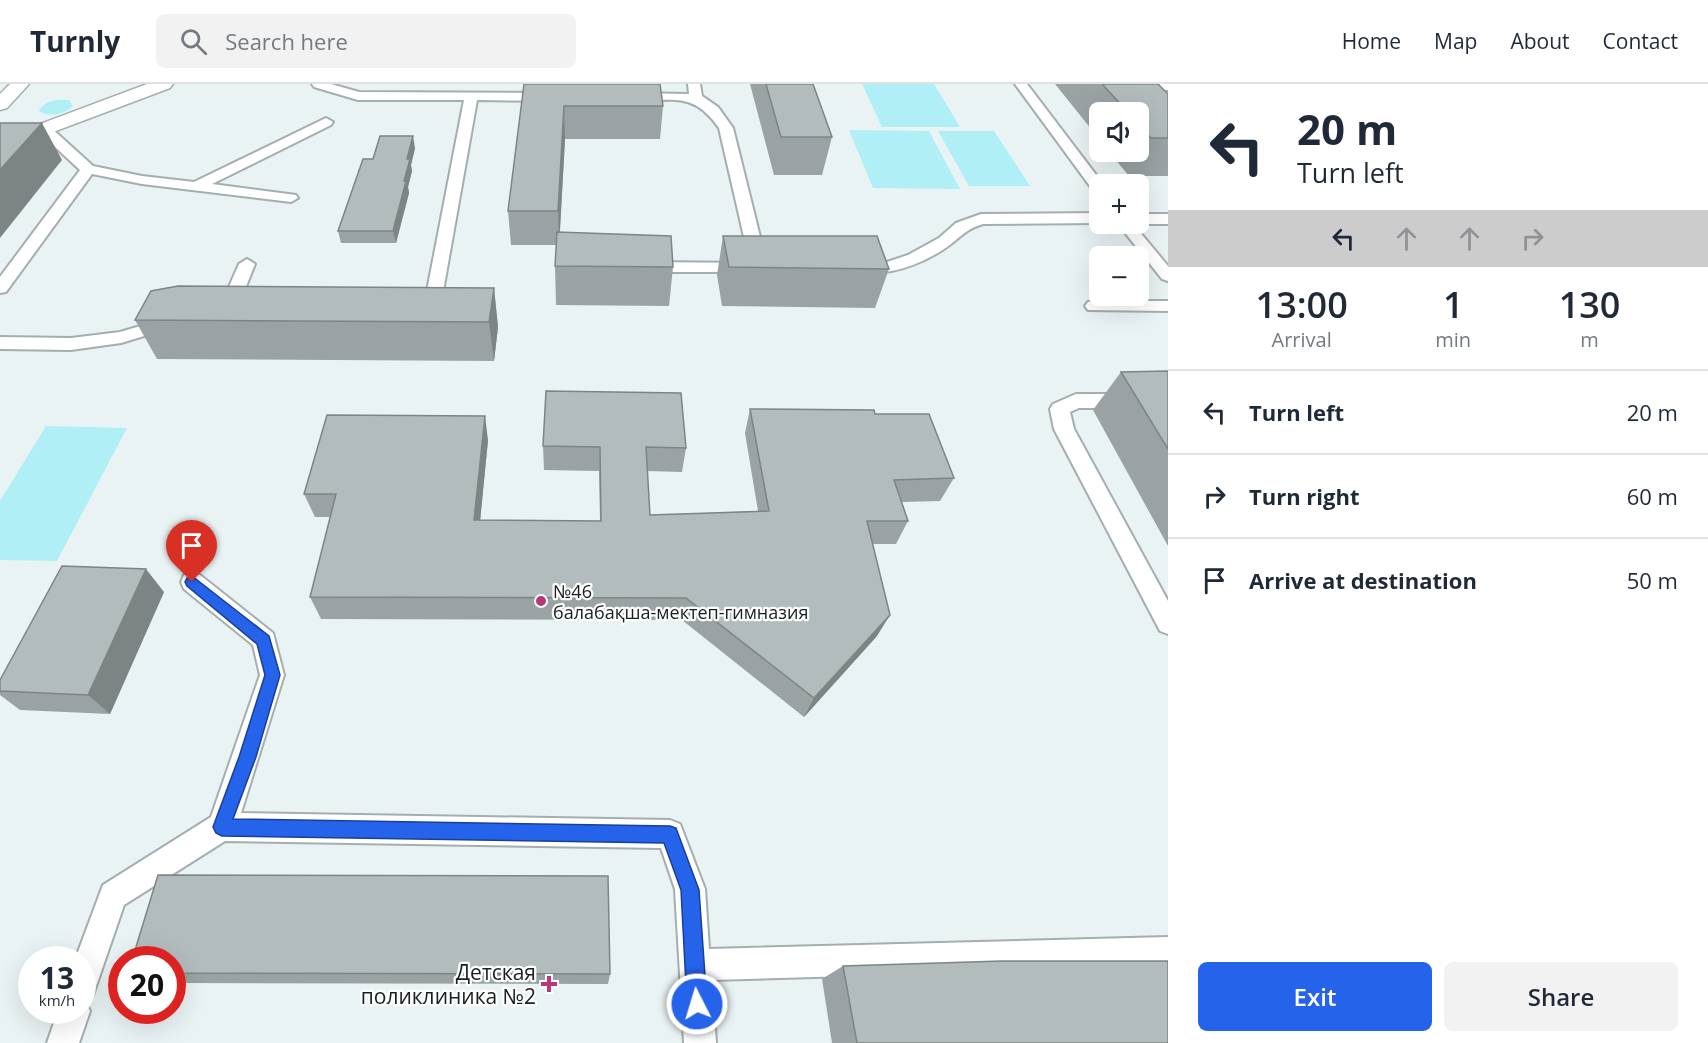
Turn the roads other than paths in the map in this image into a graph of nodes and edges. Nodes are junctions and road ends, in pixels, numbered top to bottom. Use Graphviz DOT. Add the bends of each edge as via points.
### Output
graph roads {
  1 [pos="20,84"];
  2 [pos="164,84"];
  3 [pos="318,84"];
  4 [pos="1021,84"];
  5 [pos="1168,86"];
  6 [pos="695,91"];
  7 [pos="471,97"];
  8 [pos="566,97"];
  9 [pos="613,97"];
  10 [pos="0,104"];
  11 [pos="1168,118"];
  12 [pos="326,122"];
  13 [pos="45,130"];
  14 [pos="0,146"];
  15 [pos="88,169"];
  16 [pos="1089,175"];
  17 [pos="195,187"];
  18 [pos="291,198"];
  19 [pos="1089,218"];
  20 [pos="1149,219"];
  21 [pos="1168,219"];
  22 [pos="1133,234"];
  23 [pos="247,264"];
  24 [pos="649,267"];
  25 [pos="843,269"];
  26 [pos="1168,276"];
  27 [pos="0,288"];
  28 [pos="1149,306"];
  29 [pos="1168,306"];
  30 [pos="403,313"];
  31 [pos="226,314"];
  32 [pos="249,314"];
  33 [pos="206,317"];
  34 [pos="186,320"];
  35 [pos="0,344"];
  36 [pos="1168,401"];
  37 [pos="192,582"];
  38 [pos="1168,624"];
  39 [pos="222,827"];
  40 [pos="95,946"];
  41 [pos="1168,952"];
  42 [pos="694,965"];
  43 [pos="70,1024"];
  44 [pos="63,1043"];
  45 [pos="700,1043"];
  1 -- 10 [label="main road"];
  2 -- 13 [label="main road"];
  3 -- 7 [label="lane" via="358,96"];
  4 -- 16 [label="lane"];
  5 -- 11 [label="lane" via="1147,89 1148,96"];
  6 -- 9 [label="lane"];
  6 -- 24 [label="lane" via="726,128 765,267"];
  7 -- 8 [label="lane"];
  7 -- 30 [label="lane" via="434,297 425,306"];
  12 -- 17 [label="lane"];
  13 -- 14 [label="main road"];
  13 -- 15 [label="lane"];
  15 -- 17 [label="lane"];
  15 -- 27 [label="lane"];
  17 -- 18 [label="lane"];
  19 -- 25 [label="lane" via="981,219 961,226 945,241 914,258 886,268"];
  20 -- 21 [label="lane"];
  22 -- 26 [label="lane"];
  23 -- 31 [label="lane"];
  28 -- 29 [label="lane"];
  31 -- 32 [label="lane"];
  31 -- 33 [label="lane"];
  34 -- 35 [label="lane" via="121,337 71,344"];
  36 -- 38 [label="lane" via="1076,401 1060,409 1064,429"];
  37 -- 39 [label="lane" via="264,640 272,675"];
  39 -- 40 [label="lane" via="112,895"];
  39 -- 42 [label="lane" via="670,834 690,890"];
  41 -- 42 [label="lane"];
  42 -- 45 [label="lane"];
  43 -- 44 [label="lane"];
}
